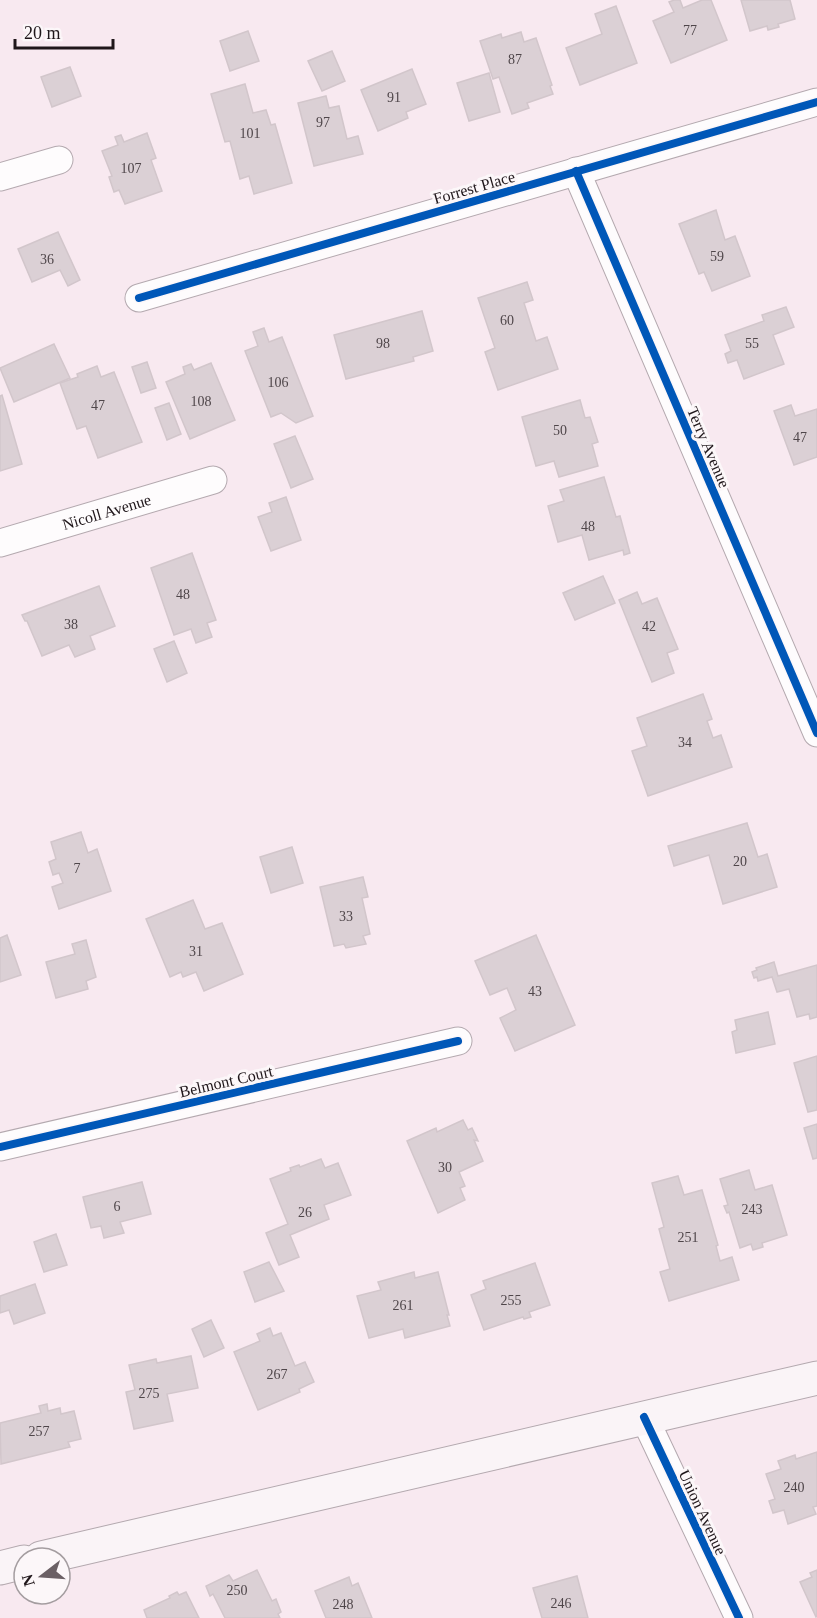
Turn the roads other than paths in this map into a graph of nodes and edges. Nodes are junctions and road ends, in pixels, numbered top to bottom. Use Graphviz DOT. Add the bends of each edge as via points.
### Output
graph roads {
  1 [pos="817,102"];
  2 [pos="59,160"];
  3 [pos="576,171"];
  4 [pos="0,177"];
  5 [pos="139,298"];
  6 [pos="213,480"];
  7 [pos="0,543"];
  8 [pos="817,733"];
  9 [pos="458,1041"];
  10 [pos="0,1147"];
  11 [pos="817,1378"];
  12 [pos="644,1417"];
  13 [pos="72,1551"];
  14 [pos="739,1618"];
  1 -- 3 [label="street, Forrest Place"];
  2 -- 4 [label="street"];
  3 -- 5 [label="street, Forrest Place"];
  3 -- 8 [label="street, Terry Avenue"];
  6 -- 7 [label="street, Nicoll Avenue"];
  9 -- 10 [label="street, Belmont Court"];
  11 -- 12 [label="main road"];
  12 -- 13 [label="main road"];
  12 -- 14 [label="street, Union Avenue"];
}
